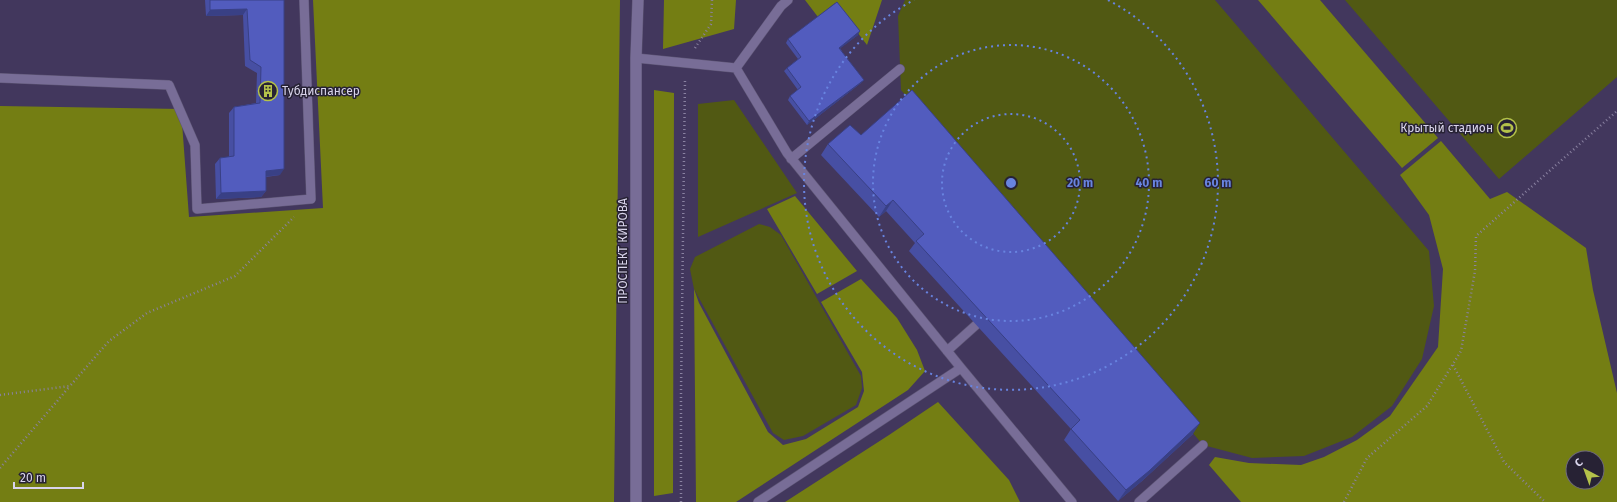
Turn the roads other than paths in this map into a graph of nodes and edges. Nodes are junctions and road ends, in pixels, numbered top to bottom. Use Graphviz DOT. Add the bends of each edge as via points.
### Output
graph roads {
  1 [pos="304,0"];
  2 [pos="638,0"];
  3 [pos="783,2"];
  4 [pos="636,58"];
  5 [pos="736,68"];
  6 [pos="900,69"];
  7 [pos="0,78"];
  8 [pos="792,159"];
  9 [pos="976,325"];
  10 [pos="947,351"];
  11 [pos="961,368"];
  12 [pos="1203,445"];
  13 [pos="636,502"];
  14 [pos="758,502"];
  15 [pos="1072,502"];
  16 [pos="1139,502"];
  1 -- 7 [label="lane" via="311,200 197,209 195,145 169,85"];
  2 -- 4 [label="main road, ПРОСПЕКТ КИРОВА"];
  3 -- 5 [label="lane"];
  4 -- 5 [label="lane"];
  4 -- 13 [label="main road, ПРОСПЕКТ КИРОВА"];
  5 -- 8 [label="lane"];
  6 -- 8 [label="lane"];
  8 -- 10 [label="lane"];
  9 -- 10 [label="lane"];
  10 -- 11 [label="lane"];
  11 -- 14 [label="lane"];
  11 -- 15 [label="lane"];
  12 -- 16 [label="lane"];
}
